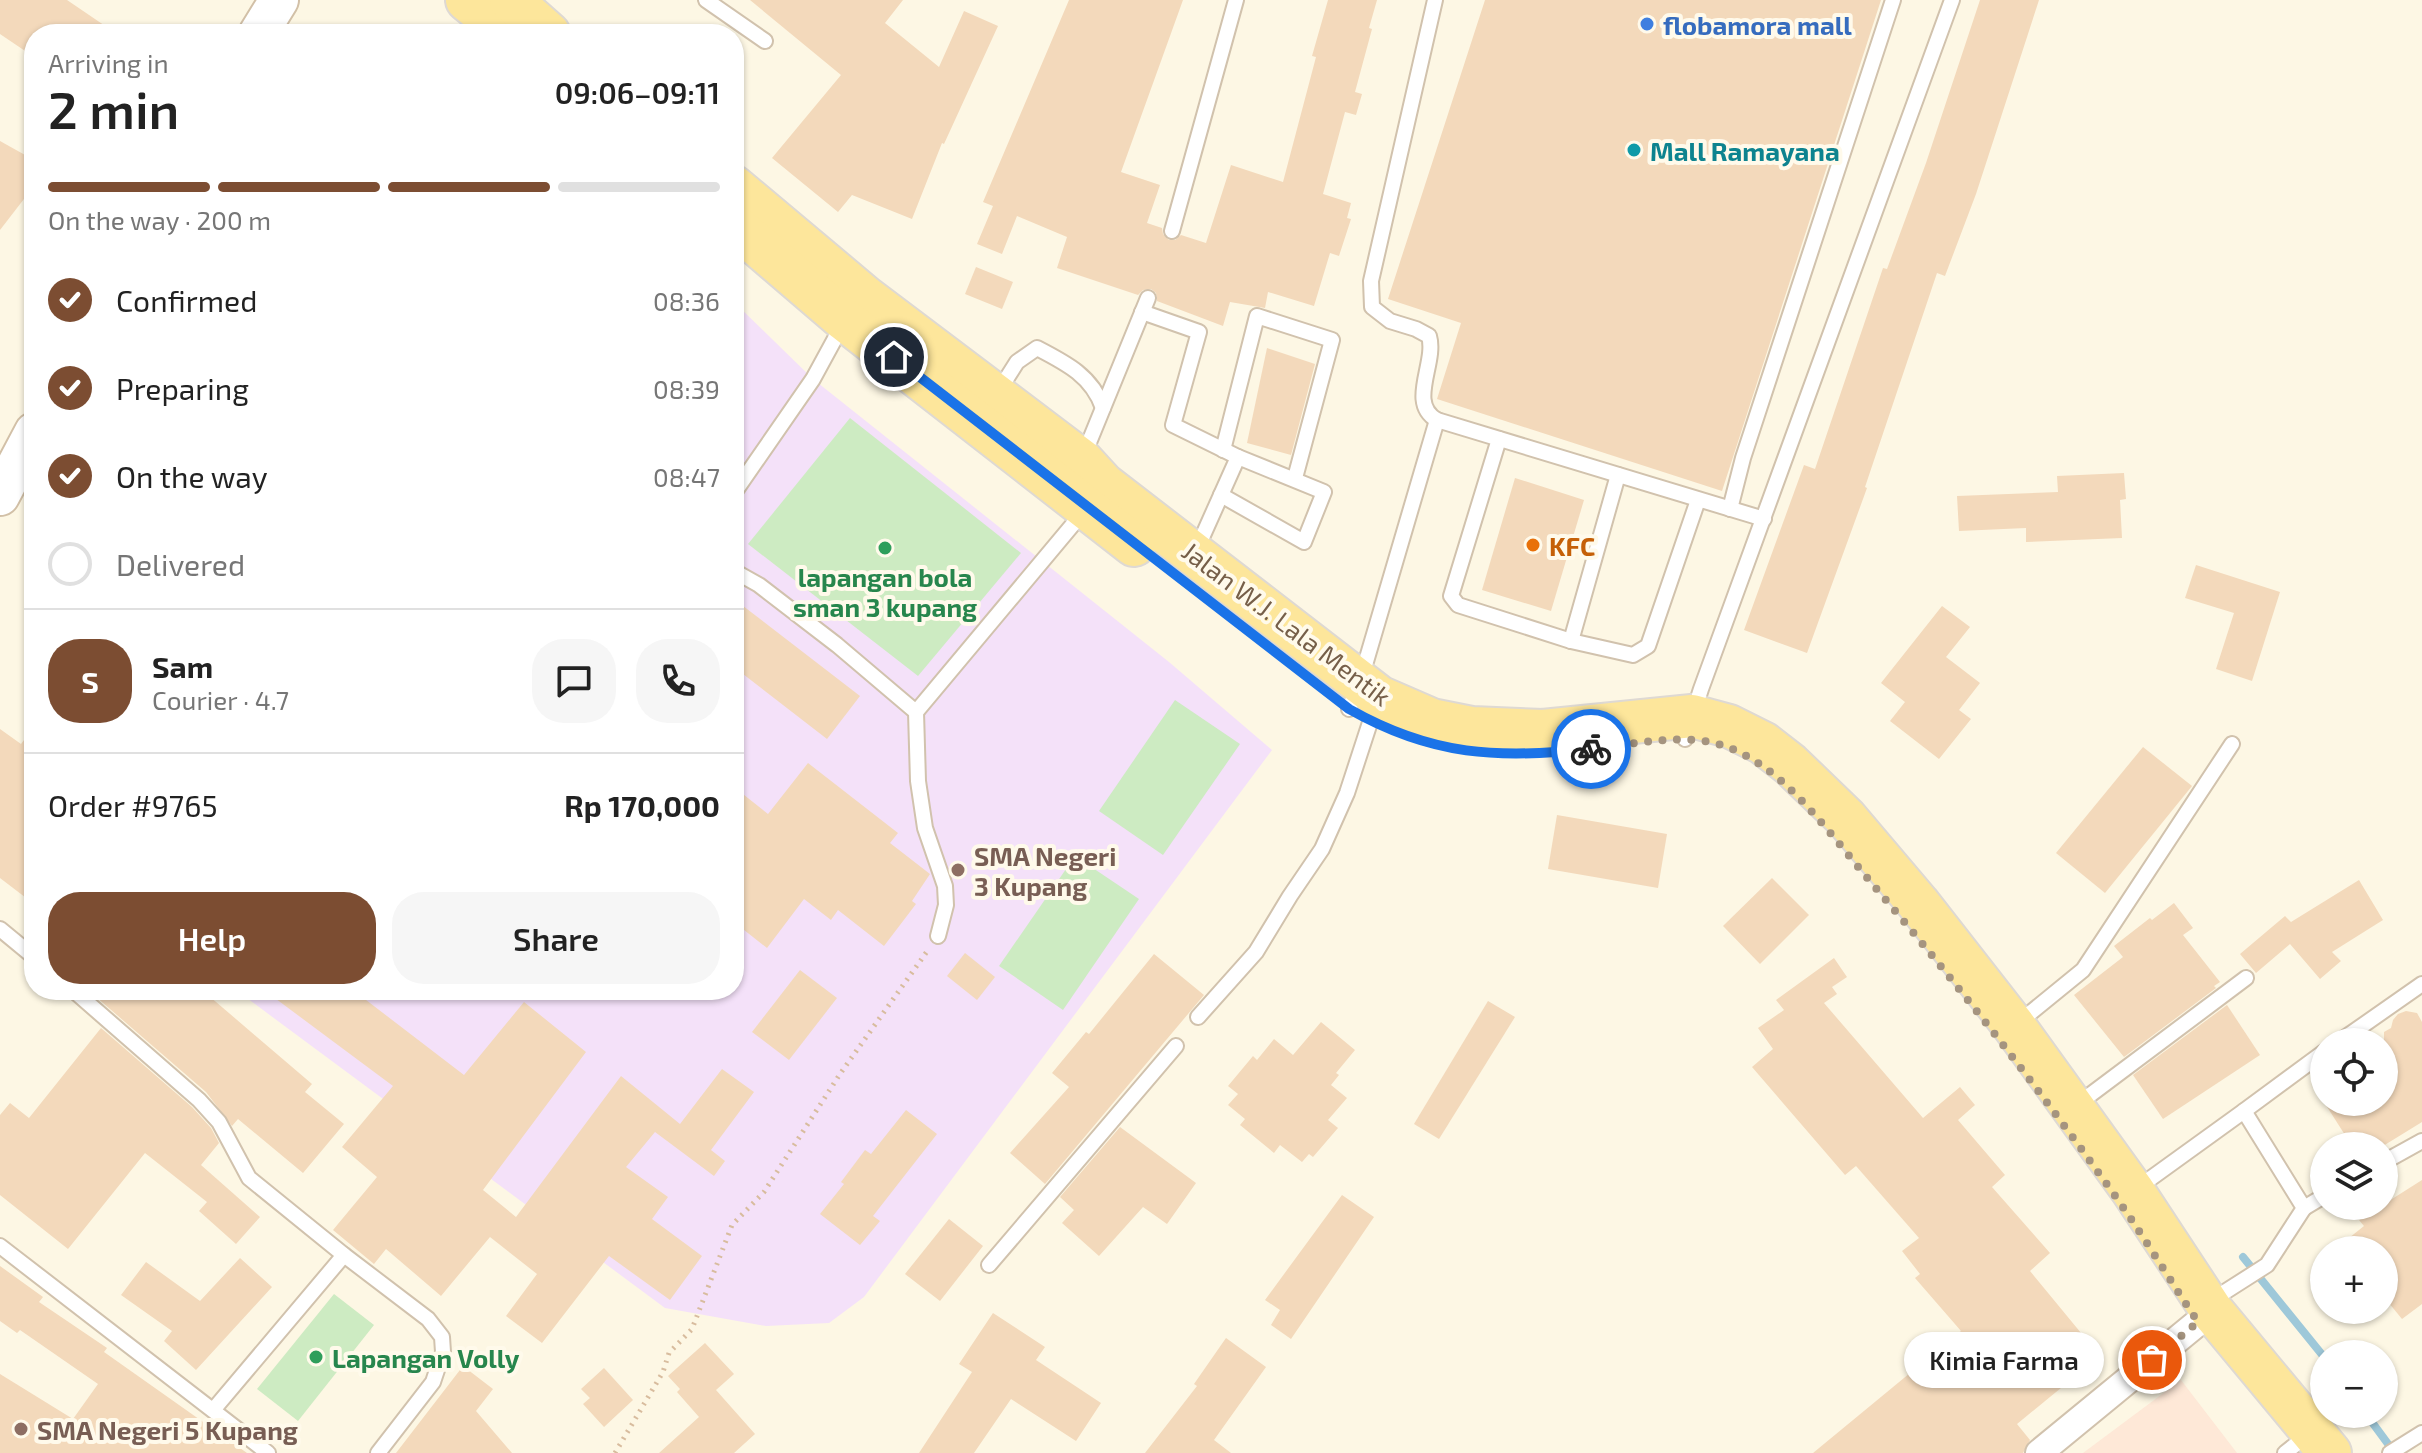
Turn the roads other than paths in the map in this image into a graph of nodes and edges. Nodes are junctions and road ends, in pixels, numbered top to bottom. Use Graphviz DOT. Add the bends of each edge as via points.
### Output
graph roads {
  1 [pos="279,0"];
  2 [pos="706,0"];
  3 [pos="1236,0"];
  4 [pos="1435,0"];
  5 [pos="1893,0"];
  6 [pos="1952,0"];
  7 [pos="494,15"];
  8 [pos="264,24"];
  9 [pos="520,24"];
  10 [pos="741,24"];
  11 [pos="744,26"];
  12 [pos="765,41"];
  13 [pos="744,197"];
  14 [pos="1172,231"];
  15 [pos="744,232"];
  16 [pos="855,309"];
  17 [pos="996,396"];
  18 [pos="1103,408"];
  19 [pos="1437,420"];
  20 [pos="1499,439"];
  21 [pos="1223,450"];
  22 [pos="24,451"];
  23 [pos="1238,457"];
  24 [pos="1618,475"];
  25 [pos="1295,478"];
  26 [pos="744,479"];
  27 [pos="1080,482"];
  28 [pos="1221,495"];
  29 [pos="0,496"];
  30 [pos="1698,500"];
  31 [pos="1730,509"];
  32 [pos="1764,519"];
  33 [pos="1194,555"];
  34 [pos="744,577"];
  35 [pos="1571,641"];
  36 [pos="1365,703"];
  37 [pos="916,712"];
  38 [pos="1688,727"];
  39 [pos="2232,744"];
  40 [pos="0,929"];
  41 [pos="938,936"];
  42 [pos="24,949"];
  43 [pos="2246,978"];
  44 [pos="2422,984"];
  45 [pos="84,1000"];
  46 [pos="1198,1017"];
  47 [pos="2359,1028"];
  48 [pos="2006,1032"];
  49 [pos="1176,1046"];
  50 [pos="2310,1062"];
  51 [pos="2244,1111"];
  52 [pos="2066,1114"];
  53 [pos="2422,1141"];
  54 [pos="2398,1154"];
  55 [pos="2126,1197"];
  56 [pos="2310,1204"];
  57 [pos="2304,1208"];
  58 [pos="0,1246"];
  59 [pos="344,1255"];
  60 [pos="989,1265"];
  61 [pos="2202,1312"];
  62 [pos="214,1409"];
  63 [pos="2422,1433"];
  64 [pos="2307,1446"];
  65 [pos="268,1453"];
  66 [pos="378,1453"];
  67 [pos="2039,1453"];
  68 [pos="2390,1453"];
  1 -- 8 [label="main road"];
  2 -- 10 [label="lane"];
  3 -- 14 [label="lane"];
  4 -- 19 [label="lane" via="1371,299 1372,307 1390,321 1429,336 1423,407"];
  5 -- 31 [label="lane"];
  6 -- 32 [label="lane"];
  7 -- 9 [label="main road"];
  11 -- 12 [label="lane"];
  13 -- 16 [label="main road, Jalan W.J. Lala Mentik"];
  15 -- 16 [label="main road"];
  16 -- 17 [label="main road, Jalan W.J. Lala Mentik"];
  16 -- 26 [label="lane"];
  16 -- 27 [label="main road"];
  17 -- 18 [label="lane" via="1017,362 1037,348 1075,368 1098,393"];
  17 -- 27 [label="main road, Jalan W.J. Lala Mentik"];
  18 -- 21 [label="lane" via="1145,305 1199,332 1173,425"];
  18 -- 27 [label="lane"];
  19 -- 20 [label="lane"];
  19 -- 36 [label="lane"];
  20 -- 24 [label="lane"];
  20 -- 35 [label="lane" via="1451,596 1458,605"];
  21 -- 23 [label="lane"];
  21 -- 25 [label="lane" via="1257,316 1332,340"];
  22 -- 29 [label="main road"];
  23 -- 25 [label="lane"];
  23 -- 28 [label="lane"];
  24 -- 30 [label="lane"];
  24 -- 35 [label="lane"];
  25 -- 28 [label="lane" via="1324,492 1304,542"];
  27 -- 33 [label="main road, Jalan W.J. Lala Mentik"];
  27 -- 36 [label="main road"];
  27 -- 37 [label="lane"];
  28 -- 33 [label="lane"];
  30 -- 31 [label="lane"];
  30 -- 35 [label="lane" via="1648,646 1633,655"];
  31 -- 32 [label="lane"];
  32 -- 38 [label="lane"];
  33 -- 36 [label="main road, Jalan W.J. Lala Mentik"];
  34 -- 37 [label="lane"];
  36 -- 38 [label="main road, Jalan W.J. Lala Mentik" via="1472,728"];
  36 -- 46 [label="lane" via="1347,793 1322,849 1256,952"];
  37 -- 41 [label="lane" via="925,828 945,886"];
  38 -- 48 [label="main road, Jalan W.J. Lala Mentik" via="1775,776"];
  39 -- 48 [label="lane" via="2083,970"];
  40 -- 42 [label="lane"];
  43 -- 52 [label="lane"];
  44 -- 47 [label="lane"];
  45 -- 59 [label="lane" via="199,1100 219,1122 249,1178"];
  48 -- 52 [label="main road, Jalan W.J. Lala Mentik"];
  49 -- 60 [label="lane"];
  50 -- 51 [label="lane"];
  51 -- 55 [label="lane"];
  51 -- 57 [label="lane"];
  52 -- 55 [label="main road, Jalan W.J. Lala Mentik"];
  53 -- 54 [label="lane"];
  55 -- 61 [label="main road, Jalan W.J. Lala Mentik"];
  56 -- 57 [label="lane"];
  57 -- 61 [label="lane" via="2267,1265"];
  58 -- 62 [label="lane"];
  59 -- 62 [label="lane"];
  59 -- 66 [label="lane" via="428,1319 442,1337 433,1382"];
  61 -- 64 [label="main road, Jalan W.J. Lala Mentik"];
  61 -- 67 [label="street"];
  62 -- 65 [label="lane"];
  63 -- 68 [label="lane"];
}
